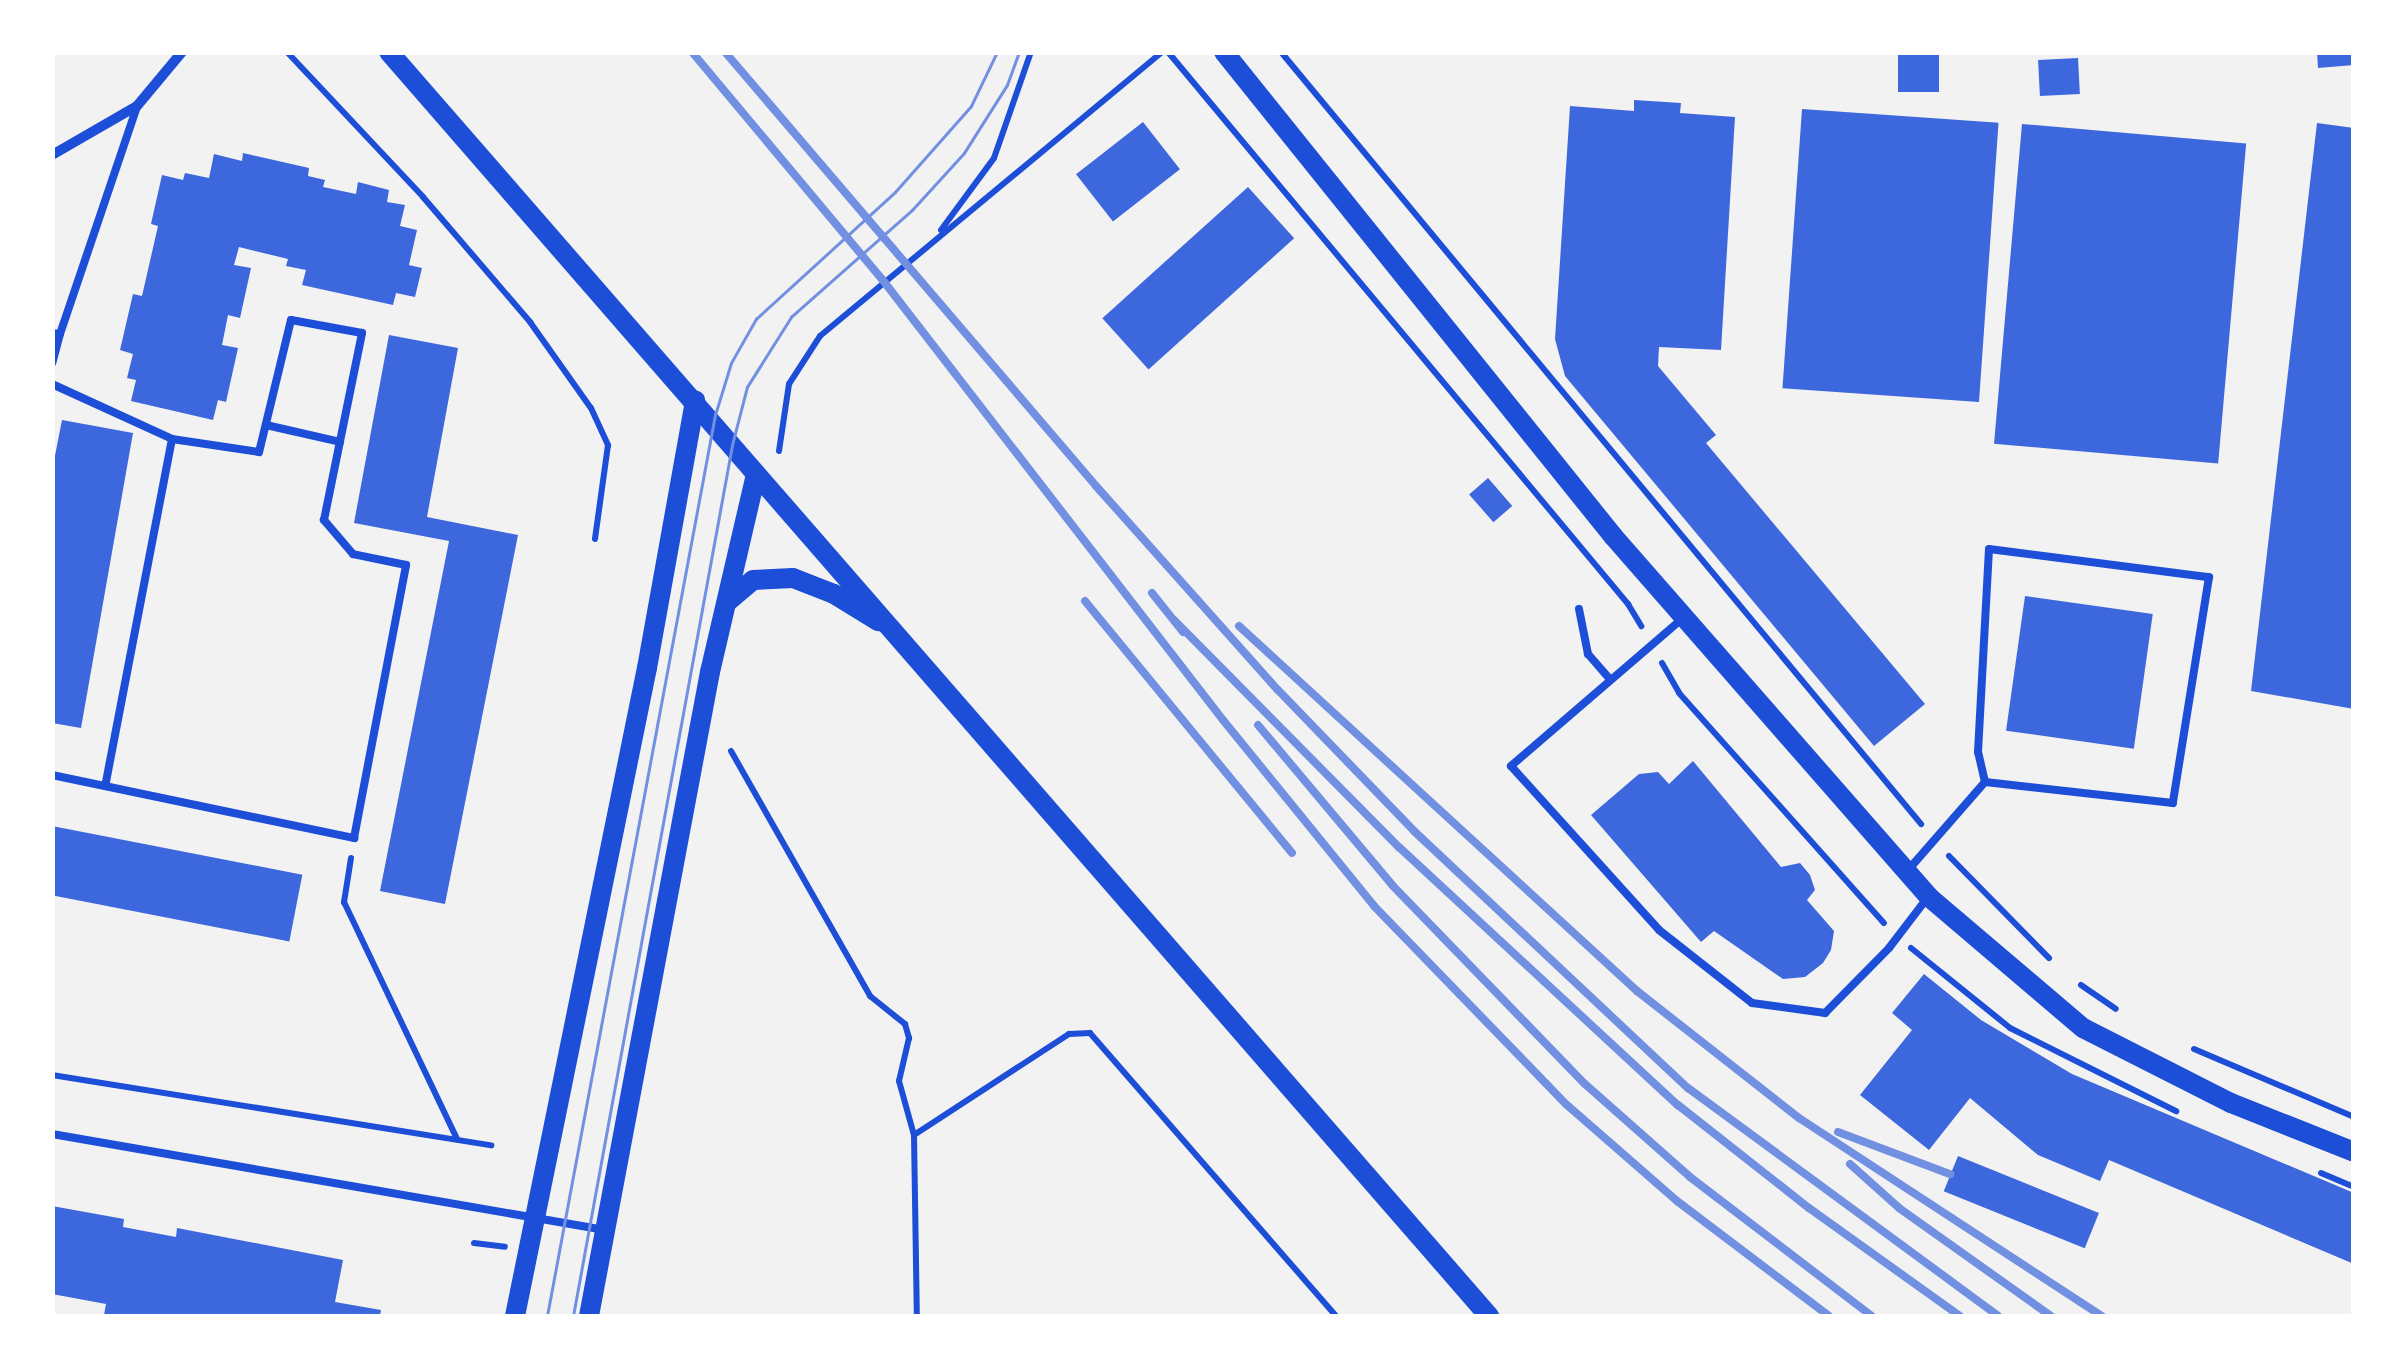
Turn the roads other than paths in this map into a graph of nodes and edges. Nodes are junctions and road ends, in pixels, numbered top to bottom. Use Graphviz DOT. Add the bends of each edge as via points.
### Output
graph roads {
  1 [pos="182,52"];
  2 [pos="390,52"];
  3 [pos="1224,52"];
  4 [pos="137,106"];
  5 [pos="52,155"];
  6 [pos="56,334"];
  7 [pos="52,363"];
  8 [pos="52,384"];
  9 [pos="695,400"];
  10 [pos="266,424"];
  11 [pos="172,438"];
  12 [pos="340,442"];
  13 [pos="756,474"];
  14 [pos="726,604"];
  15 [pos="1578,609"];
  16 [pos="1683,618"];
  17 [pos="897,633"];
  18 [pos="1610,679"];
  19 [pos="52,775"];
  20 [pos="1985,782"];
  21 [pos="105,786"];
  22 [pos="1906,872"];
  23 [pos="1929,896"];
  24 [pos="52,1134"];
  25 [pos="2354,1152"];
  26 [pos="533,1215"];
  27 [pos="605,1230"];
  28 [pos="515,1316"];
  29 [pos="588,1316"];
  30 [pos="1489,1316"];
  1 -- 4 [label="street"];
  2 -- 9 [label="main road"];
  3 -- 16 [label="main road"];
  4 -- 5 [label="street"];
  4 -- 6 [label="lane"];
  6 -- 7 [label="lane"];
  8 -- 11 [label="lane"];
  9 -- 13 [label="main road"];
  9 -- 26 [label="main road" via="647,668"];
  10 -- 11 [label="lane" via="259,452"];
  10 -- 12 [label="lane"];
  10 -- 12 [label="lane" via="291,320 362,333"];
  11 -- 21 [label="lane"];
  12 -- 21 [label="lane" via="324,520 354,554 406,565 354,838"];
  13 -- 14 [label="main road"];
  13 -- 17 [label="main road"];
  14 -- 17 [label="main road" via="753,580 793,578 834,594"];
  14 -- 27 [label="main road"];
  15 -- 18 [label="lane" via="1588,654"];
  16 -- 18 [label="lane"];
  16 -- 22 [label="main road"];
  17 -- 30 [label="main road"];
  18 -- 23 [label="lane" via="1511,766 1659,930 1752,1003 1825,1014"];
  19 -- 21 [label="lane"];
  20 -- 20 [label="lane" via="1978,752 1989,550 2209,577 2173,804"];
  20 -- 22 [label="lane"];
  22 -- 23 [label="main road"];
  23 -- 25 [label="main road" via="2083,1028 2230,1103"];
  24 -- 26 [label="lane"];
  26 -- 27 [label="lane"];
  26 -- 28 [label="main road"];
  27 -- 29 [label="main road"];
}
